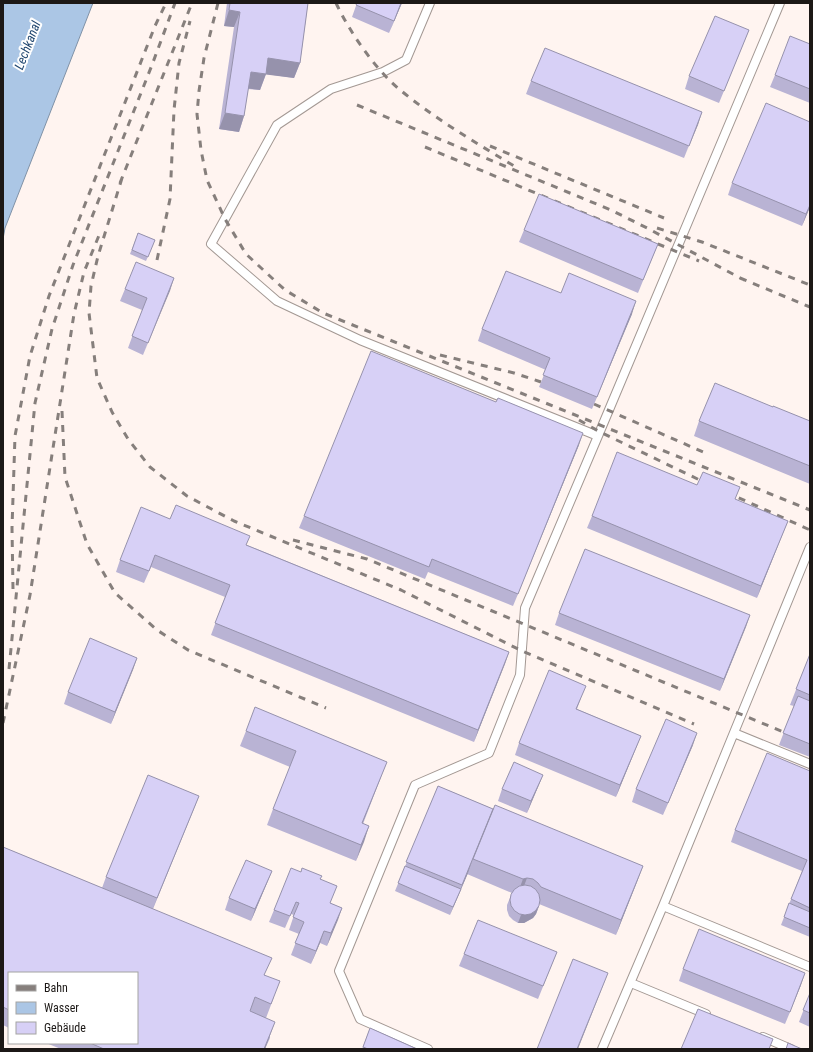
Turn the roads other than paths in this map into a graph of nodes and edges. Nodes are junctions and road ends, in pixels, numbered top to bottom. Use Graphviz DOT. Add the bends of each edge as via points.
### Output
graph roads {
  1 [pos="430,3"];
  2 [pos="780,3"];
  3 [pos="598,436"];
  4 [pos="810,547"];
  5 [pos="734,733"];
  6 [pos="810,764"];
  7 [pos="663,906"];
  8 [pos="810,967"];
  9 [pos="630,983"];
  10 [pos="711,1016"];
  11 [pos="754,1034"];
  12 [pos="428,1049"];
  13 [pos="602,1049"];
  14 [pos="791,1049"];
  1 -- 3 [label="lane" via="406,60 383,72 331,89 277,124 211,244 277,301 360,340"];
  2 -- 3 [label="lane"];
  3 -- 12 [label="lane" via="525,608 520,675 488,753 415,785 339,971 360,1019"];
  4 -- 5 [label="lane"];
  5 -- 6 [label="lane"];
  5 -- 7 [label="lane"];
  7 -- 8 [label="lane"];
  7 -- 9 [label="lane"];
  9 -- 10 [label="lane"];
  9 -- 13 [label="lane"];
  11 -- 14 [label="lane"];
}
